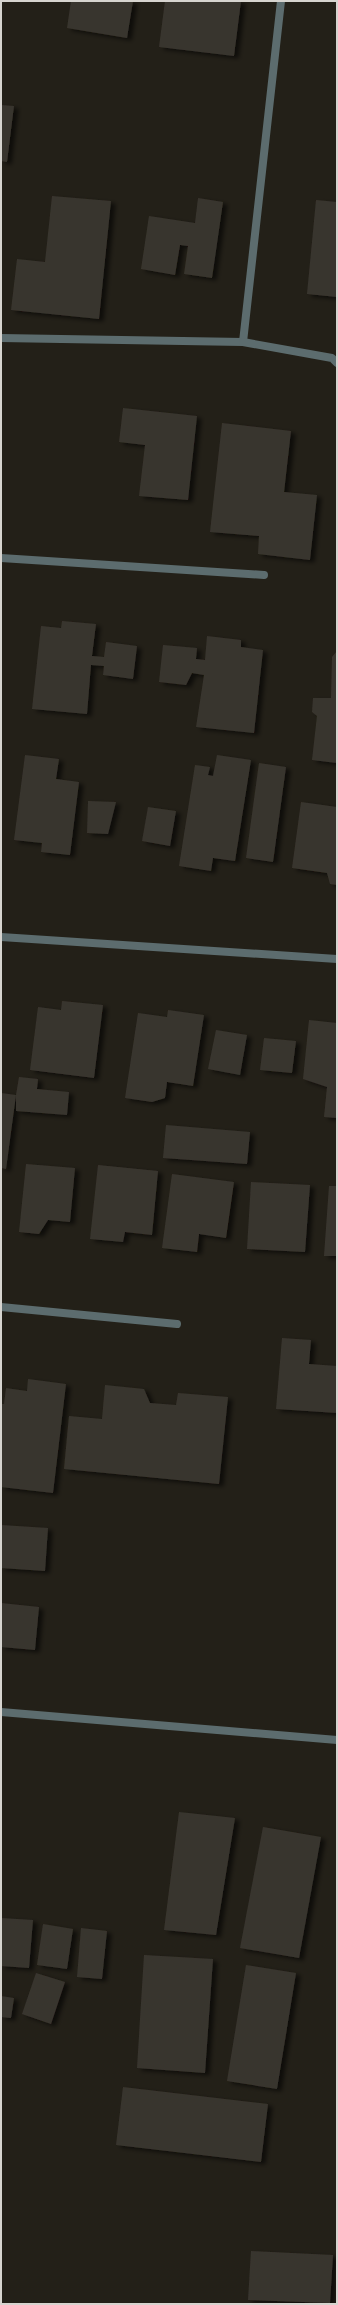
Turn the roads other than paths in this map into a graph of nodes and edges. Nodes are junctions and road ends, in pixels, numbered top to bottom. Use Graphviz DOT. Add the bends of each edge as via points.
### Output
graph roads {
  1 [pos="281,1"];
  2 [pos="1,338"];
  3 [pos="243,342"];
  4 [pos="337,363"];
  5 [pos="1,558"];
  6 [pos="264,575"];
  7 [pos="1,937"];
  8 [pos="337,959"];
  9 [pos="1,1307"];
  10 [pos="177,1324"];
  11 [pos="1,1712"];
  12 [pos="337,1740"];
  1 -- 3 [label="street"];
  2 -- 3 [label="street"];
  3 -- 4 [label="street" via="332,358"];
  5 -- 6 [label="street"];
  7 -- 8 [label="street"];
  9 -- 10 [label="street"];
  11 -- 12 [label="street"];
}
